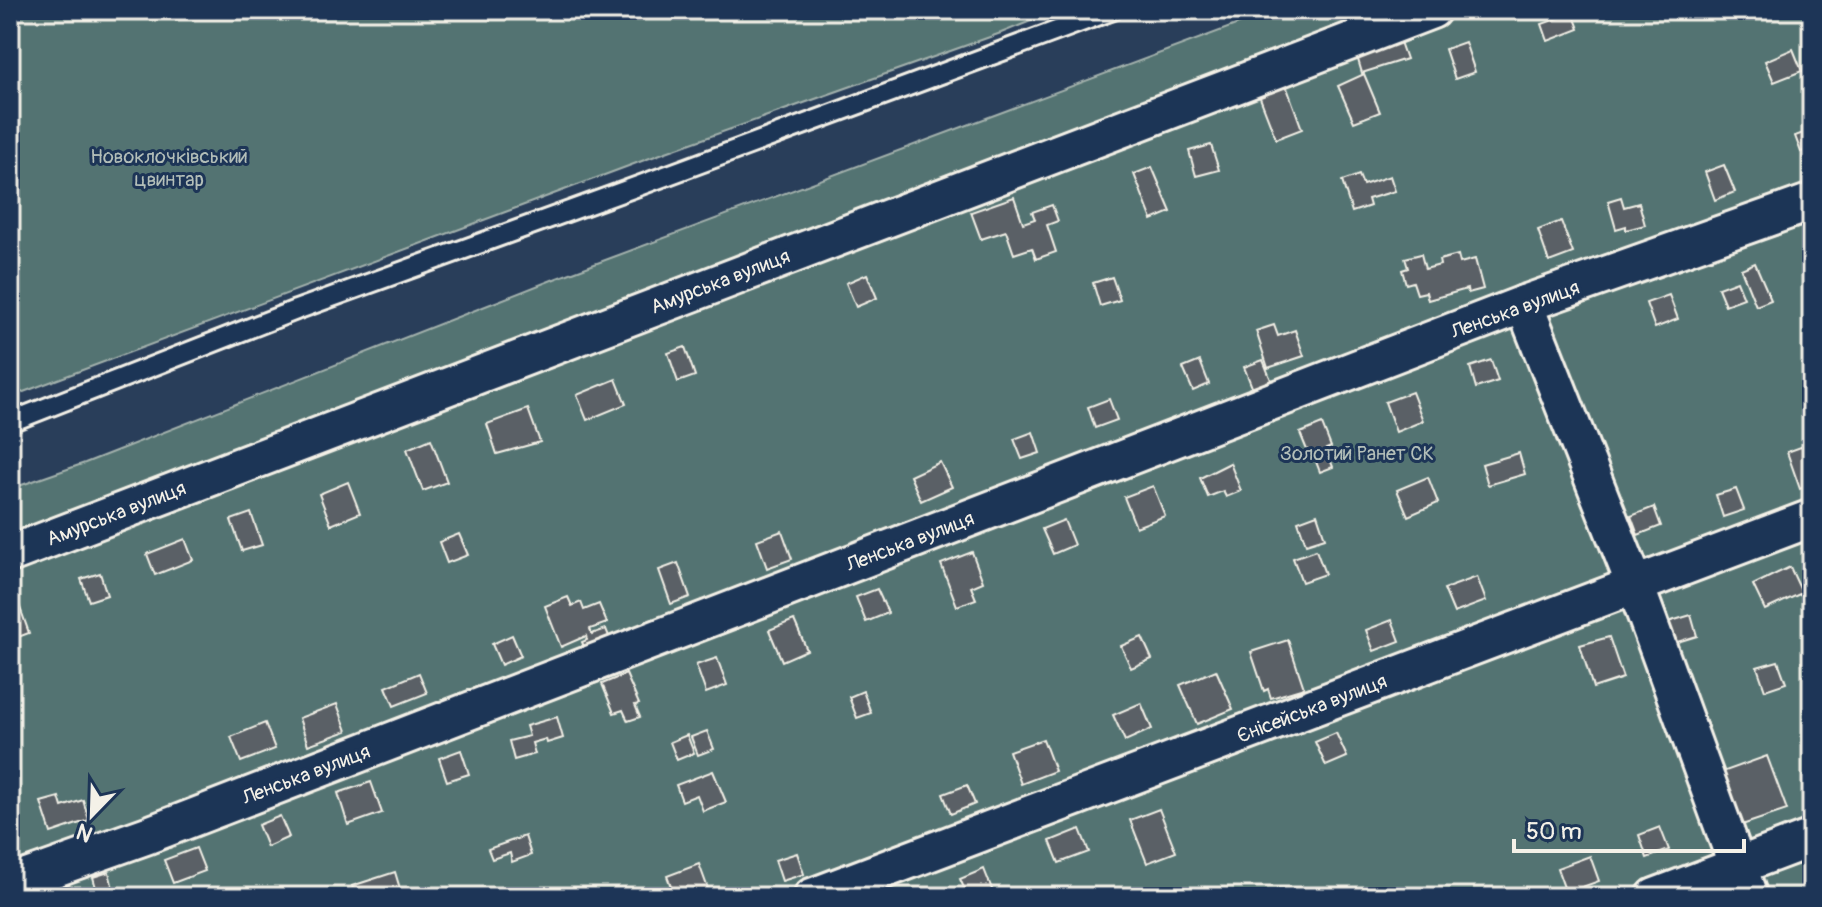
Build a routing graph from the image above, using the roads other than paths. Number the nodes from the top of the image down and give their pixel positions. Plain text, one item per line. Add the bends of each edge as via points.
1 (1113, 10) edge
2 (1432, 10) edge
3 (1812, 202) edge
4 (1524, 304) junction
5 (10, 422) edge
6 (1812, 518) edge
7 (10, 554) edge
8 (1635, 585) junction
9 (1812, 838) edge
10 (1743, 881) edge
11 (10, 884) edge
12 (812, 897) edge
13 (1655, 897) edge

1 - 5 lane via 296,310
2 - 7 street, Амурська вулиця
3 - 4 street, Ленська вулиця
4 - 8 street
4 - 11 street, Ленська вулиця
6 - 8 street, Єнісейська вулиця
8 - 10 street
8 - 12 street, Єнісейська вулиця
9 - 10 street
10 - 13 street

